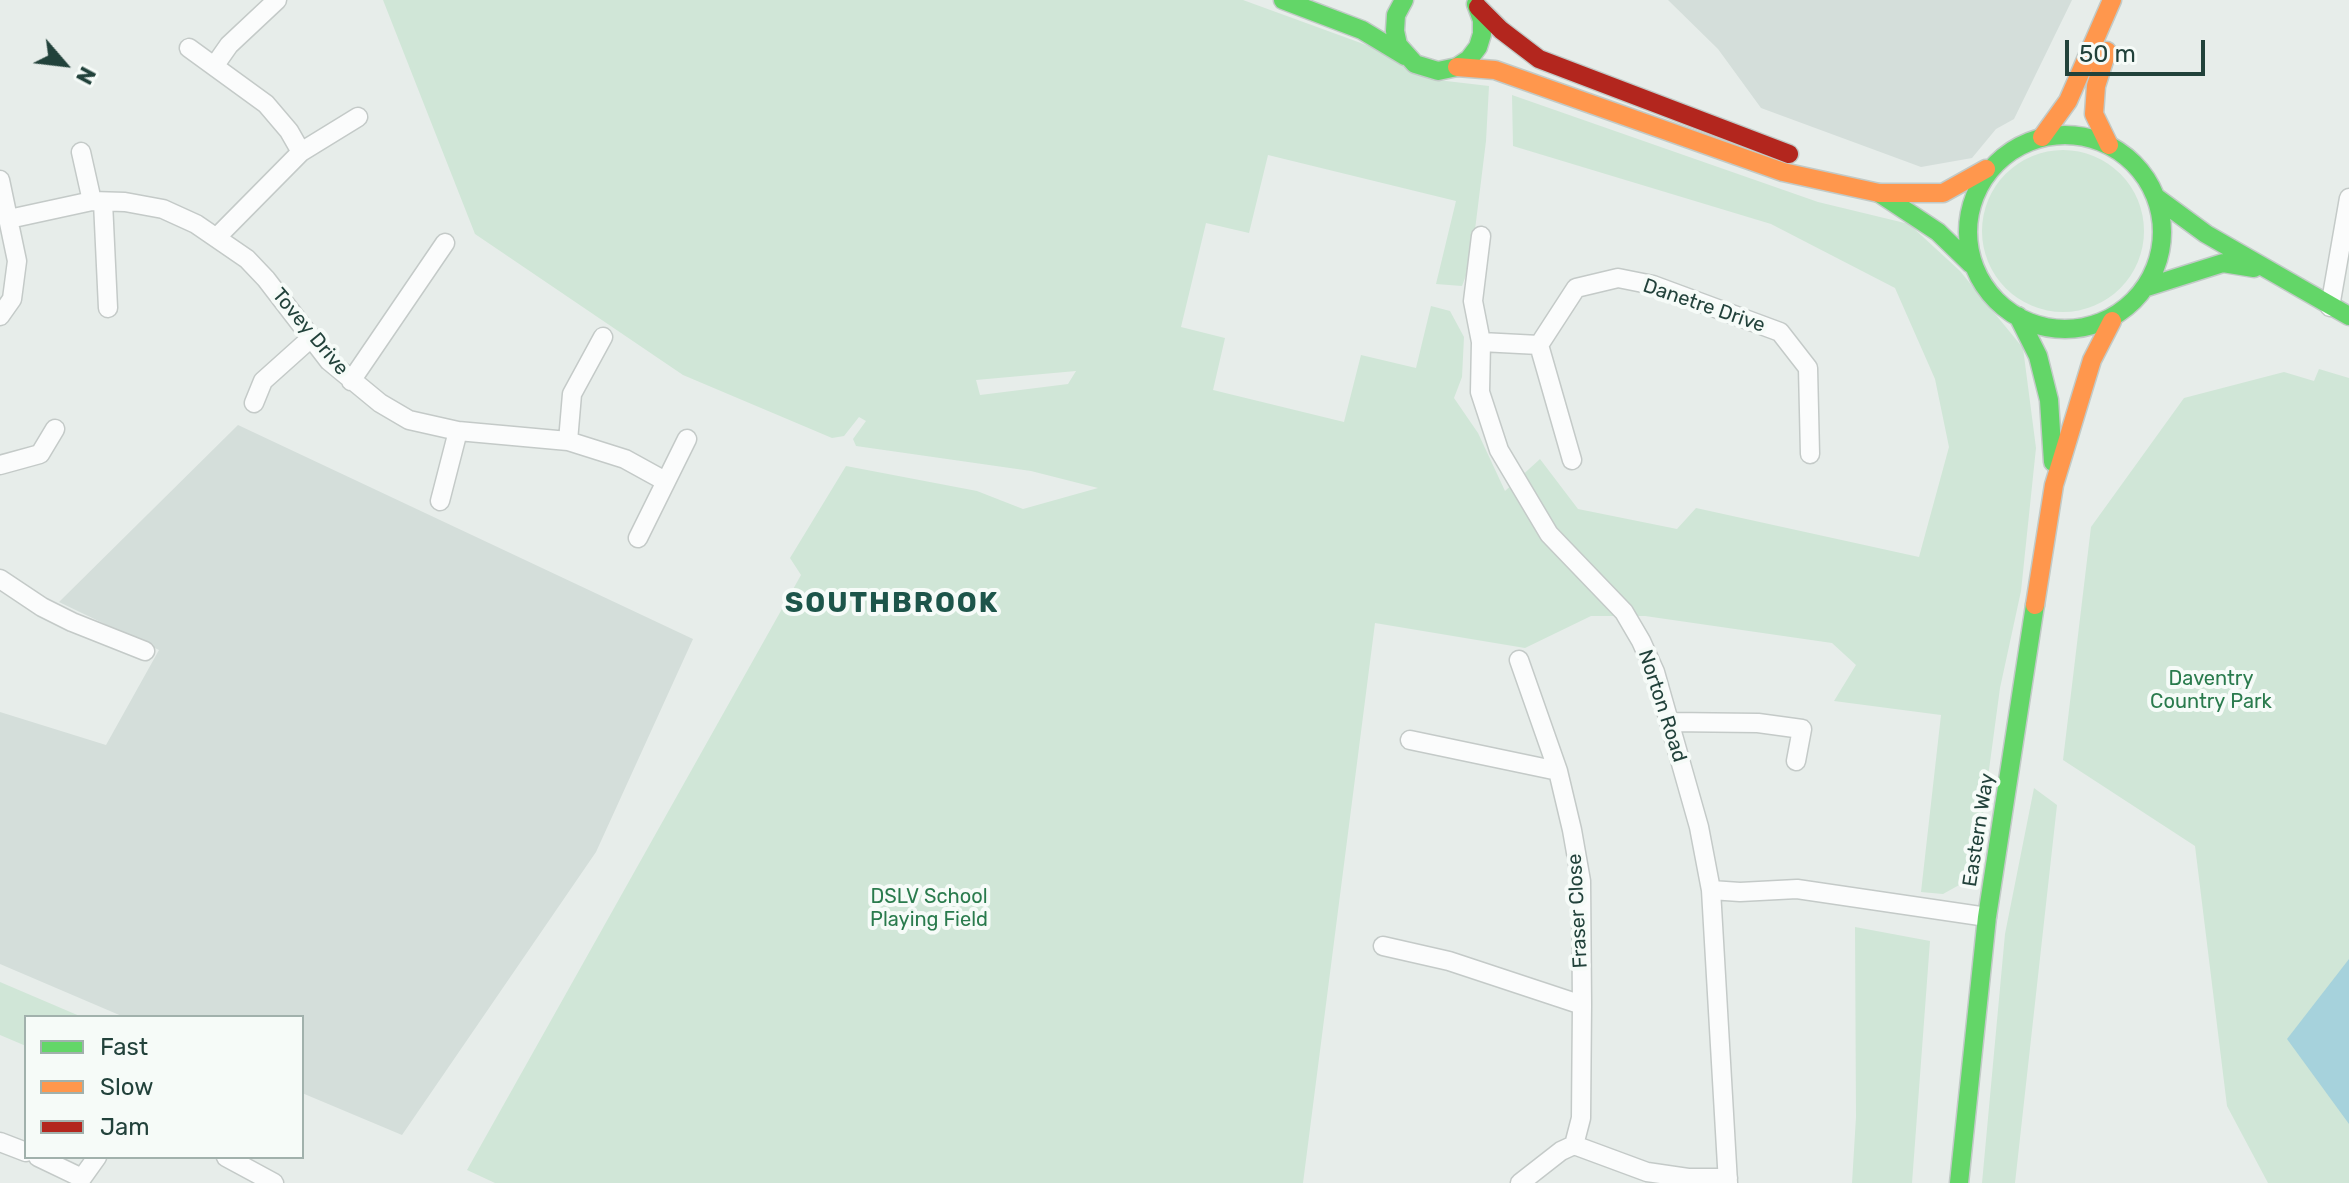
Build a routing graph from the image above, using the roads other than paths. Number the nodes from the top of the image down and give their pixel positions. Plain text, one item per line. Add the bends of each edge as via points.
1 (277, 0) edge
2 (1283, 0) edge
3 (1404, 0) edge
4 (2112, 0) edge
5 (2120, 0) edge
6 (1476, 4) edge
7 (189, 48) dead end
8 (1405, 56) junction
9 (215, 65) junction
10 (1457, 67) junction
11 (358, 117) dead end
12 (2042, 137) junction
13 (2109, 145) junction
14 (81, 152) dead end
15 (301, 152) junction
16 (1990, 166) junction
17 (0, 180) edge
18 (1841, 183) junction
19 (1879, 193) junction
20 (2157, 198) junction
21 (2349, 198) edge
22 (98, 202) junction
23 (9, 219) junction
24 (1481, 236) dead end
25 (217, 237) junction
26 (445, 243) dead end
27 (1971, 264) junction
28 (2267, 270) junction
29 (2147, 287) junction
30 (2330, 307) junction
31 (108, 308) dead end
32 (0, 316) edge
33 (2018, 316) junction
34 (2349, 316) edge
35 (2112, 321) junction
36 (603, 337) dead end
37 (311, 338) junction
38 (1481, 342) junction
39 (1539, 345) junction
40 (351, 381) junction
41 (254, 403) dead end
42 (55, 429) dead end
43 (458, 431) junction
44 (687, 439) dead end
45 (568, 441) junction
46 (1810, 454) dead end
47 (1572, 460) dead end
48 (0, 465) edge
49 (665, 481) junction
50 (2054, 485) junction
51 (440, 501) dead end
52 (638, 538) dead end
53 (0, 579) edge
54 (145, 651) dead end
55 (1519, 660) dead end
56 (1669, 722) junction
57 (1410, 740) dead end
58 (1796, 761) dead end
59 (1558, 771) junction
60 (1711, 890) junction
61 (1987, 917) junction
62 (1383, 946) dead end
63 (1582, 1005) junction
64 (0, 1142) edge
65 (1574, 1145) junction
66 (24, 1151) edge
67 (42, 1159) edge
68 (96, 1159) edge
69 (230, 1159) edge
70 (84, 1181) edge
71 (1728, 1181) edge
72 (274, 1183) edge
73 (1520, 1183) edge
74 (1959, 1183) edge

1 - 9 street
2 - 8 main road via 1362,30
3 - 8 main road via 1395,31
4 - 12 main road via 2068,101
5 - 13 main road via 2096,86 2094,114
6 - 10 main road via 1482,34 1469,59
6 - 18 main road via 1539,59 1790,155
7 - 9 street
8 - 10 main road via 1426,69
9 - 15 street via 266,104
10 - 18 main road via 1495,70 1783,172
11 - 15 street
12 - 13 main road via 2078,137
12 - 16 main road
13 - 20 main road
14 - 22 street
15 - 25 street
16 - 19 main road via 1943,193
16 - 27 main road via 1972,199
17 - 23 street
18 - 19 main road
19 - 27 main road via 1938,232
20 - 28 main road
20 - 29 main road via 2162,246
21 - 30 street
22 - 23 street, Tovey Drive
22 - 25 street, Tovey Drive via 163,209
22 - 31 street
23 - 32 street via 17,261 12,299
24 - 38 street, Norton Road via 1473,301
25 - 37 street, Tovey Drive via 266,279
26 - 40 street
27 - 33 main road via 1994,300
28 - 29 main road via 2223,263
28 - 30 main road
29 - 35 main road
30 - 34 main road
33 - 35 main road via 2048,328 2090,328
33 - 50 main road, Eastern Way via 2038,356 2049,400
35 - 50 main road, Eastern Way via 2092,360
36 - 45 street via 572,394
37 - 40 street, Tovey Drive
37 - 41 street via 263,381
38 - 39 street
38 - 56 street, Norton Road via 1480,392 1499,450 1549,534 1624,612 1655,672
39 - 46 street, Danetre Drive via 1576,288 1618,278 1653,285 1780,332 1808,368
39 - 47 street
40 - 43 street, Tovey Drive via 409,420
42 - 48 street via 40,454
43 - 45 street, Tovey Drive
43 - 51 street
44 - 49 street
45 - 49 street, Tovey Drive via 625,459
49 - 52 street
50 - 61 main road, Eastern Way
53 - 54 street via 72,622
55 - 59 street, Fraser Close
56 - 58 street via 1802,729
56 - 60 street, Norton Road
57 - 59 street
59 - 63 street, Fraser Close via 1581,881
60 - 61 street via 1797,889
60 - 71 street, Norton Road
61 - 74 main road, Eastern Way
62 - 63 street via 1462,964
63 - 65 street, Fraser Close via 1581,1118
64 - 66 street
65 - 71 street via 1647,1172
65 - 73 street
67 - 70 street
68 - 70 street
69 - 72 street

